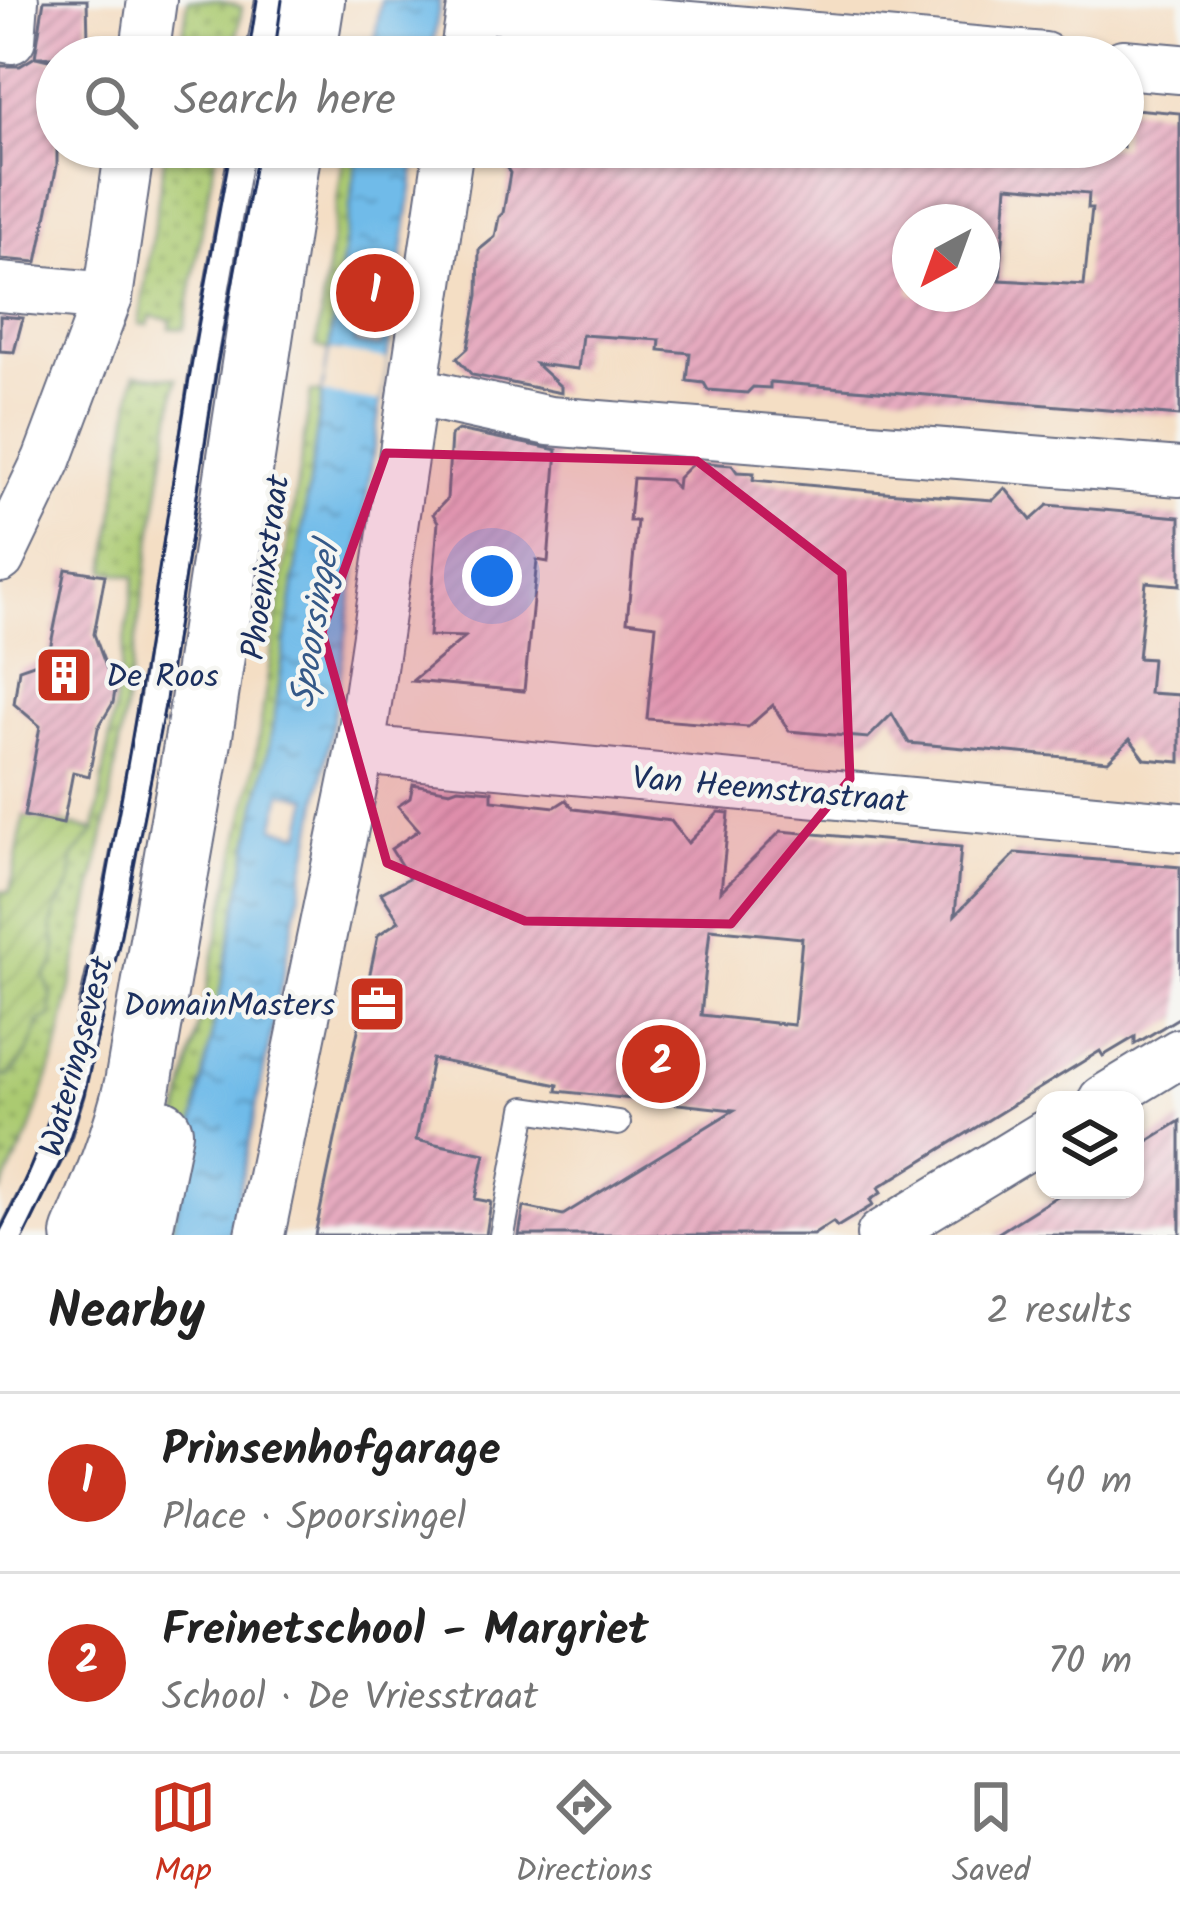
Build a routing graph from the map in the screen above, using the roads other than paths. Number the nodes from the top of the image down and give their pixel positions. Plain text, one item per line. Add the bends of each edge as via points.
1 (14, 0) edge
2 (152, 0) edge
3 (268, 0) edge
4 (310, 0) edge
5 (350, 0) edge
6 (472, 4) edge
7 (147, 36) edge
8 (262, 36) edge
9 (305, 36) edge
10 (344, 36) edge
11 (467, 36) edge
12 (817, 36) edge
13 (0, 37) edge
14 (1144, 66) edge
15 (1180, 69) edge
16 (127, 168) edge
17 (238, 168) edge
18 (285, 168) edge
19 (325, 168) edge
20 (446, 168) edge
21 (0, 287) edge
22 (108, 297) junction
23 (413, 391) junction
24 (1180, 472) edge
25 (0, 558) edge
26 (360, 750) junction
27 (1180, 826) edge
28 (172, 983) junction
29 (1180, 1053) edge
30 (1118, 1091) edge
31 (618, 1123) dead end
32 (1036, 1140) edge
33 (11, 1235) edge
34 (85, 1235) edge
35 (138, 1235) edge
36 (260, 1235) edge
37 (502, 1235) edge
38 (881, 1235) edge

1 - 13 street via 11,39
2 - 7 street
3 - 8 lane
4 - 9 street
5 - 10 street
6 - 11 street
6 - 12 street
14 - 15 street
16 - 22 street
17 - 33 lane, Wateringsevest via 106,941 56,1145
18 - 28 street, Phoenixstraat
19 - 28 street, Phoenixstraat via 263,597 214,862
20 - 23 street
21 - 22 street
22 - 25 street
23 - 24 street via 549,421
23 - 26 street
26 - 27 street, Van Heemstrastraat
26 - 36 street
28 - 34 street, Wateringsevest via 115,1167
28 - 35 street
29 - 30 street
31 - 37 lane via 526,1109
32 - 38 street

